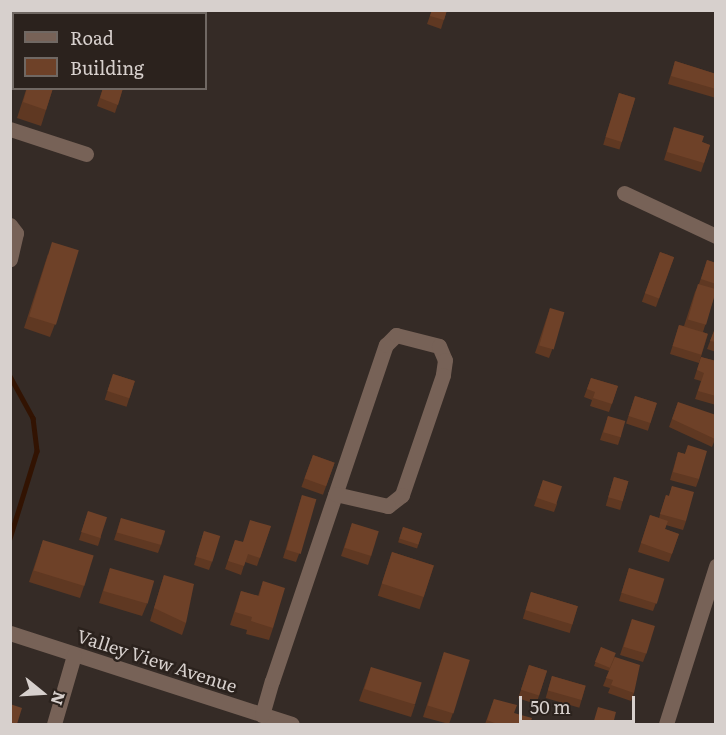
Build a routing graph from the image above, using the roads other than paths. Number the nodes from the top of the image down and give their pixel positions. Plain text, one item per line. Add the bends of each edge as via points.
1 (10, 129) edge
2 (86, 154) dead end
3 (624, 193) dead end
4 (10, 225) edge
5 (716, 237) edge
6 (10, 259) edge
7 (336, 494) junction
8 (716, 566) edge
9 (10, 633) edge
10 (74, 655) junction
11 (262, 715) junction
12 (54, 724) edge
13 (292, 724) edge
14 (666, 724) edge

1 - 2 street
3 - 5 street
4 - 6 street via 16,233
7 - 7 street via 386,345 396,334 439,346 445,360 443,375 402,495 388,506
7 - 11 street
8 - 14 street
9 - 10 street, Valley View Avenue
10 - 11 street, Valley View Avenue
10 - 12 street
11 - 13 street, Valley View Avenue

